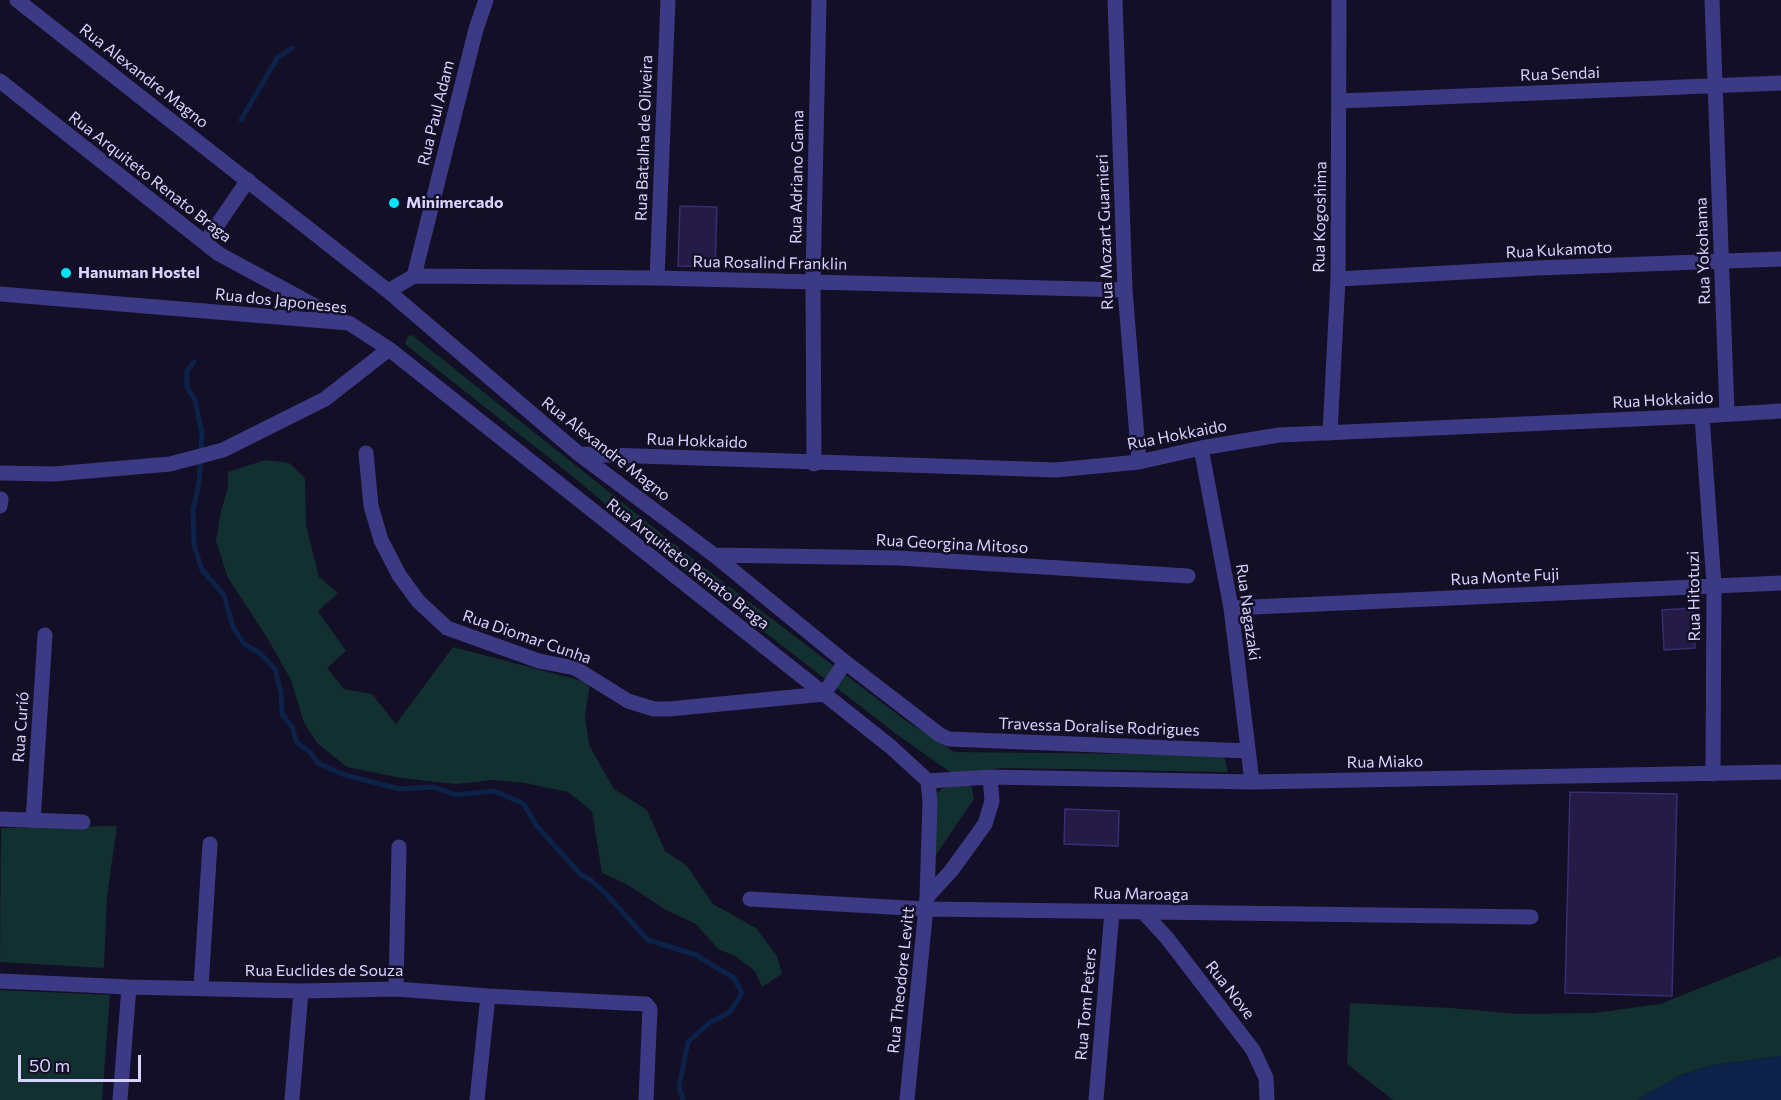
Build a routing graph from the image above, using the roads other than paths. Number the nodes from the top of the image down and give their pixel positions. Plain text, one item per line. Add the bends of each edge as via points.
1 (17, 0) edge
2 (486, 0) edge
3 (668, 0) edge
4 (819, 0) edge
5 (1115, 0) edge
6 (1339, 0) edge
7 (1712, 0) edge
8 (0, 81) edge
9 (1781, 83) edge
10 (1715, 86) junction
11 (1340, 101) junction
12 (248, 180) junction
13 (205, 243) junction
14 (1781, 259) edge
15 (1721, 261) junction
16 (414, 276) junction
17 (657, 278) junction
18 (1338, 279) junction
19 (813, 282) junction
20 (1125, 290) junction
21 (388, 291) junction
22 (0, 294) edge
23 (349, 323) junction
24 (375, 340) joint
25 (388, 349) junction
26 (1781, 411) edge
27 (1727, 414) junction
28 (1702, 416) junction
29 (1330, 434) junction
30 (1201, 448) junction
31 (366, 453) dead end
32 (579, 454) junction
33 (1139, 462) junction
34 (814, 464) junction
35 (0, 472) edge
36 (1, 499) edge
37 (0, 506) edge
38 (714, 555) junction
39 (1188, 576) dead end
40 (1781, 583) edge
41 (1714, 585) junction
42 (1231, 608) junction
43 (45, 635) dead end
44 (845, 662) junction
45 (824, 694) junction
46 (949, 739) joint
47 (1248, 751) junction
48 (1781, 772) edge
49 (1713, 774) junction
50 (990, 777) junction
51 (928, 781) junction
52 (1252, 782) junction
53 (0, 819) edge
54 (33, 821) junction
55 (83, 822) dead end
56 (210, 844) dead end
57 (399, 847) dead end
58 (750, 899) dead end
59 (926, 903) junction
60 (1112, 912) junction
61 (1144, 913) junction
62 (1531, 916) dead end
63 (0, 981) edge
64 (129, 987) junction
65 (201, 987) junction
66 (396, 989) junction
67 (302, 991) junction
68 (488, 996) junction
69 (120, 1100) edge
70 (292, 1100) edge
71 (477, 1100) edge
72 (646, 1100) edge
73 (907, 1100) edge
74 (1096, 1100) edge
75 (1267, 1100) edge

1 - 12 street, Rua Alexandre Magno
2 - 16 street, Rua Paul Adam
3 - 17 street, Rua Batalha de Oliveira
4 - 19 street, Rua Adriano Gama
5 - 20 street, Rua Mozart Guarnieri
6 - 11 street, Rua Kogoshima
7 - 10 street, Rua Yokohama
8 - 13 street, Rua Arquiteto Renato Braga
9 - 10 street, Rua Sendai
10 - 11 street, Rua Sendai
10 - 15 street, Rua Yokohama
11 - 18 street, Rua Kogoshima
12 - 13 street
12 - 21 street, Rua Alexandre Magno
13 - 23 street, Rua Arquiteto Renato Braga
14 - 15 street, Rua Kukamoto
15 - 18 street, Rua Kukamoto
15 - 27 street, Rua Yokohama
16 - 17 street, Rua Rosalind Franklin
16 - 21 street
17 - 19 street, Rua Rosalind Franklin
18 - 29 street, Rua Kogoshima
19 - 20 street, Rua Rosalind Franklin
19 - 34 street, Rua Adriano Gama
20 - 33 street, Rua Mozart Guarnieri
21 - 32 street, Rua Alexandre Magno
22 - 23 street, Rua dos Japoneses
23 - 24 street, Rua dos Japoneses
24 - 25 street, Rua Arquiteto Renato Braga
25 - 35 street via 325,399 223,450 170,464 54,474
25 - 45 street, Rua Arquiteto Renato Braga
26 - 27 street, Rua Hokkaido
27 - 28 street, Rua Hokkaido
28 - 29 street, Rua Hokkaido
28 - 41 street, Rua Hitotuzi
29 - 30 street, Rua Hokkaido via 1279,435
30 - 33 street, Rua Hokkaido
30 - 42 street, Rua Nagazaki
31 - 45 street, Rua Diomar Cunha via 370,506 381,540 418,601 447,628 539,661 575,669 628,701 654,709
32 - 34 street, Rua Hokkaido
32 - 38 street, Rua Alexandre Magno
33 - 34 street, Rua Hokkaido via 1056,470
36 - 37 street
38 - 39 street, Rua Georgina Mitoso via 899,558
38 - 44 street, Rua Alexandre Magno
40 - 41 street, Rua Monte Fuji
41 - 42 street, Rua Monte Fuji
41 - 49 street, Rua Hitotuzi
42 - 47 street, Rua Nagazaki
43 - 54 street, Rua Curió
44 - 45 street
44 - 46 street, Rua Alexandre Magno
45 - 51 street, Rua Arquiteto Renato Braga
46 - 47 street, Travessa Doralise Rodrigues
47 - 52 street, Rua Nagazaki
48 - 49 street, Rua Miako
49 - 52 street, Rua Miako
50 - 51 street
50 - 52 street, Rua Miako
50 - 59 street, Rua Theodore Levitt via 992,801 985,825
51 - 59 street
53 - 54 street
54 - 55 street
56 - 65 street
57 - 66 street
58 - 59 street, Rua Maroaga
59 - 60 street, Rua Maroaga
59 - 73 street, Rua Theodore Levitt
60 - 61 street, Rua Maroaga
60 - 74 street, Rua Tom Peters
61 - 62 street, Rua Maroaga
61 - 75 street, Rua Nove via 1253,1050 1266,1078
63 - 64 street, Rua Euclides de Souza
64 - 65 street, Rua Euclides de Souza
64 - 69 street
65 - 67 street, Rua Euclides de Souza
66 - 67 street, Rua Euclides de Souza
66 - 68 street, Rua Euclides de Souza
67 - 70 street
68 - 71 street
68 - 72 street, Rua Euclides de Souza via 648,1005

